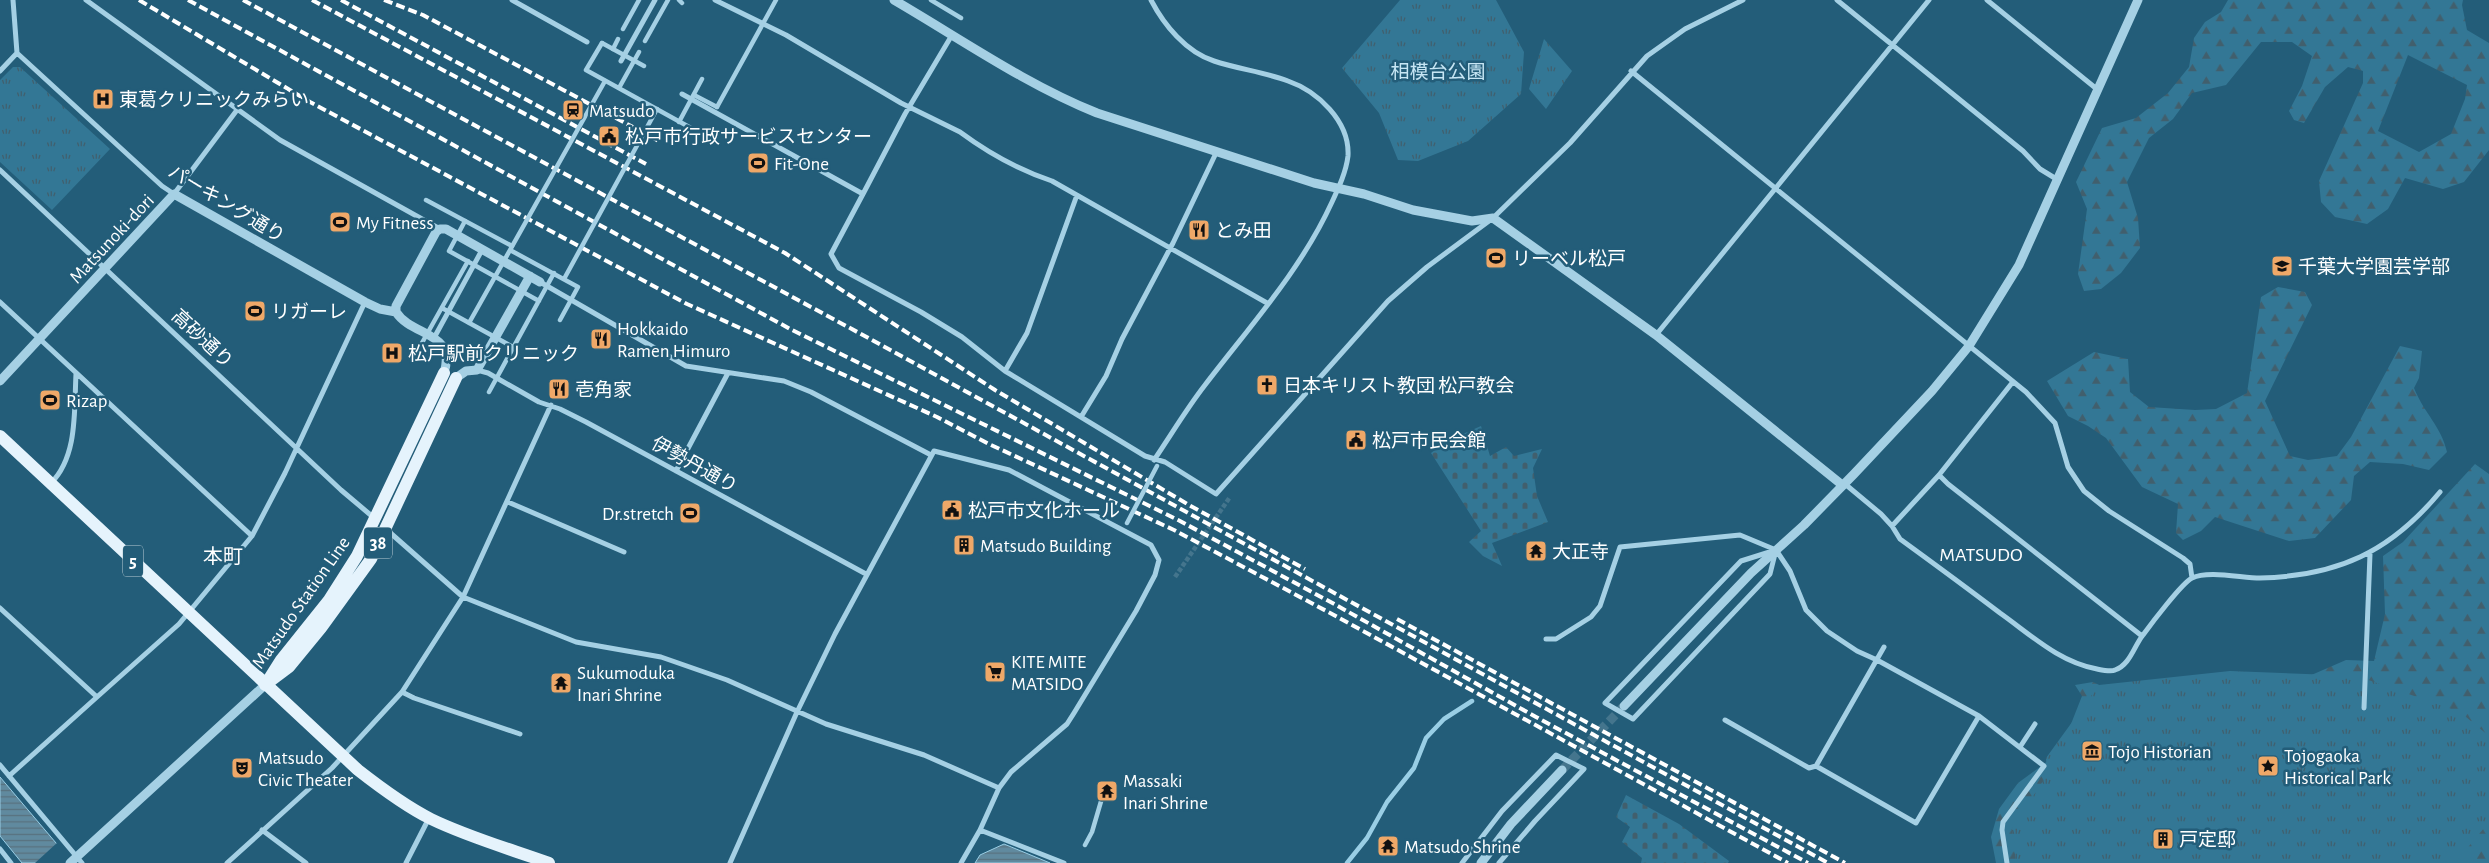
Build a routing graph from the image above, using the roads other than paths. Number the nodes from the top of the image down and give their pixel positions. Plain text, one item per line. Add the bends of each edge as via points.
1 (13, 0) edge
2 (86, 0) edge
3 (512, 0) edge
4 (639, 0) edge
5 (655, 0) edge
6 (668, 0) edge
7 (715, 0) edge
8 (776, 0) edge
9 (894, 0) edge
10 (932, 0) edge
11 (1151, 0) edge
12 (1742, 0) edge
13 (1837, 0) edge
14 (1929, 0) edge
15 (1987, 0) edge
16 (2138, 0) edge
17 (961, 18) dead end
18 (623, 29) dead end
19 (952, 34) junction
20 (618, 39) dead end
21 (645, 41) dead end
22 (587, 42) dead end
23 (1891, 45) junction
24 (613, 49) junction
25 (639, 52) dead end
26 (17, 53) junction
27 (634, 60) junction
28 (621, 61) dead end
29 (644, 66) dead end
30 (0, 71) edge
31 (1631, 71) junction
32 (702, 79) dead end
33 (605, 81) junction
34 (619, 88) junction
35 (2099, 90) junction
36 (682, 94) dead end
37 (694, 95) junction
38 (909, 107) junction
39 (657, 109) junction
40 (236, 110) junction
41 (679, 122) junction
42 (700, 134) dead end
43 (1217, 151) junction
44 (0, 170) edge
45 (2058, 180) junction
46 (1338, 189) junction
47 (1775, 189) junction
48 (174, 194) junction
49 (863, 194) junction
50 (1077, 195) junction
51 (426, 200) dead end
52 (1493, 218) junction
53 (465, 221) junction
54 (440, 229) junction
55 (511, 248) junction
56 (1170, 248) junction
57 (482, 250) junction
58 (468, 261) junction
59 (104, 268) junction
60 (554, 273) junction
61 (530, 276) junction
62 (495, 277) junction
63 (564, 279) junction
64 (540, 282) joint
65 (539, 301) junction
66 (0, 302) edge
67 (365, 302) junction
68 (1267, 303) junction
69 (442, 308) junction
70 (396, 312) junction
71 (560, 320) dead end
72 (470, 323) junction
73 (1656, 335) junction
74 (434, 338) junction
75 (39, 339) junction
76 (1968, 346) junction
77 (512, 347) junction
78 (414, 348) dead end
79 (477, 370) junction
80 (1005, 371) junction
81 (728, 373) junction
82 (76, 374) junction
83 (450, 376) junction
84 (0, 381) edge
85 (2012, 383) junction
86 (489, 392) dead end
87 (551, 405) junction
88 (1081, 417) junction
89 (0, 436) edge
90 (297, 446) junction
91 (931, 455) junction
92 (1154, 460) junction
93 (1157, 466) dead end
94 (676, 471) junction
95 (1939, 475) junction
96 (51, 484) junction
97 (1844, 484) junction
98 (2440, 492) dead end
99 (508, 502) junction
100 (375, 518) junction
101 (1127, 523) dead end
102 (1892, 526) junction
103 (385, 528) junction
104 (252, 536) junction
105 (1776, 550) junction
106 (624, 552) dead end
107 (2370, 554) junction
108 (866, 574) junction
109 (2192, 578) junction
110 (463, 597) junction
111 (0, 608) edge
112 (188, 612) junction
113 (2142, 636) junction
114 (1546, 639) dead end
115 (1884, 647) dead end
116 (1877, 660) junction
117 (265, 685) junction
118 (402, 692) junction
119 (96, 697) junction
120 (1624, 706) tunnel mouth
121 (2364, 708) dead end
122 (797, 712) junction
123 (1979, 716) junction
124 (1725, 720) dead end
125 (2035, 724) dead end
126 (520, 734) dead end
127 (2020, 747) junction
128 (342, 757) junction
129 (0, 765) edge
130 (1816, 766) junction
131 (1562, 770) tunnel mouth
132 (9, 776) junction
133 (999, 788) junction
134 (1102, 798) dead end
135 (429, 818) junction
136 (262, 830) junction
137 (980, 830) junction
138 (1085, 845) dead end
139 (0, 850) edge
140 (76, 860) edge
141 (11, 863) edge
142 (227, 863) edge
143 (306, 863) edge
144 (406, 863) edge
145 (549, 863) edge
146 (730, 863) edge
147 (961, 863) edge
148 (1064, 863) edge
149 (1462, 863) edge
150 (1481, 863) edge
151 (1499, 863) edge
152 (2007, 863) edge

1 - 26 street
2 - 40 street
3 - 22 street
4 - 18 street
5 - 28 street
6 - 21 street
7 - 38 street via 786,35
8 - 37 street, bridge via 717,107
9 - 19 street
10 - 17 street
11 - 46 street via 1172,33 1212,61 1287,80 1324,103 1334,114 1345,137 1345,172
12 - 31 street via 1685,29
13 - 23 street
14 - 23 street
15 - 35 street
16 - 35 street
19 - 38 street
19 - 43 street via 1062,99
20 - 24 street
23 - 45 street via 2023,151 2040,169
23 - 47 street
24 - 27 street, bridge
24 - 33 street, bridge via 602,43 586,70
25 - 27 street
26 - 30 street
26 - 48 street, パーキング通り
27 - 29 street, bridge
27 - 34 street
31 - 47 street
31 - 52 street via 1570,143
32 - 37 street, bridge
33 - 34 street
33 - 55 street, bridge
34 - 39 street
35 - 45 street
36 - 49 street
37 - 41 street, bridge
38 - 49 street
38 - 50 street via 960,132 1031,174
39 - 41 street
39 - 63 street, bridge
40 - 48 street, Matsunoki-dori
40 - 54 street via 280,140
41 - 42 street
43 - 46 street
43 - 56 street
44 - 59 street, 高砂通り
45 - 76 street via 2019,265
46 - 52 street via 1449,217 1472,221
46 - 68 street via 1321,227 1290,275
47 - 73 street
47 - 76 street
48 - 59 street, Matsunoki-dori
48 - 67 street, パーキング通り
49 - 80 street via 831,254 839,268 962,337
50 - 56 street
50 - 80 street via 1027,333
51 - 53 street
52 - 73 street
52 - 92 street via 1388,300 1216,494 1165,462
53 - 55 street
53 - 58 street, bridge via 449,251
54 - 57 street via 446,229
54 - 70 street via 396,306
55 - 60 street, bridge
55 - 62 street, bridge
56 - 68 street
56 - 88 street via 1106,376
57 - 61 street
57 - 74 street
58 - 62 street, bridge
58 - 69 street, bridge
59 - 75 street, Matsunoki-dori
59 - 90 street, 高砂通り
60 - 63 street, bridge
60 - 65 street, bridge
61 - 64 street
61 - 79 street
62 - 65 street, bridge
62 - 72 street, bridge
63 - 71 street, bridge via 578,287
64 - 81 street via 686,366
65 - 77 street, bridge
66 - 75 street
67 - 70 street, パーキング通り
67 - 90 street
68 - 92 street via 1203,387
69 - 72 street, bridge
69 - 78 street, bridge via 418,350
70 - 74 street via 403,320
72 - 77 street, bridge
73 - 97 street
74 - 83 street via 447,354
75 - 82 street
75 - 84 street, Matsunoki-dori
76 - 85 street
76 - 97 street via 1932,391
77 - 86 street, bridge
79 - 83 street
79 - 87 street, 伊勢丹通り
80 - 88 street
81 - 91 street via 784,381
81 - 94 street
82 - 96 street via 69,453
82 - 104 street
83 - 100 main road, Matsudo Station Line / 38
83 - 103 main road, Matsudo Station Line / 38
85 - 95 street
85 - 109 street via 2026,392 2055,424 2068,467 2078,485 2109,511 2183,558 2190,564
87 - 94 street, 伊勢丹通り
87 - 99 street
88 - 92 street
89 - 96 main road, 5
90 - 100 street, 高砂通り
90 - 104 street
91 - 108 street
91 - 133 street via 934,451 1009,470 1151,545 1159,560 1155,575 1136,611 1067,724 1012,772
93 - 101 street, bridge
94 - 108 street, 伊勢丹通り
95 - 102 street
95 - 113 street
96 - 112 main road, 5
97 - 102 street
97 - 105 street
98 - 107 street via 2403,531
99 - 106 street
99 - 110 street
100 - 103 street, 高砂通り
100 - 117 main road, Matsudo Station Line / 38 via 345,576
102 - 113 street via 1900,539 2068,661 2114,671 2125,664
103 - 110 street, 高砂通り
103 - 117 main road, Matsudo Station Line / 38 via 371,558 321,628 289,667
104 - 112 street
105 - 105 street via 1741,562 1605,704 1632,719 1770,574
105 - 114 street via 1740,535 1620,547 1600,606 1591,617 1556,639
105 - 116 street via 1790,571 1806,610 1816,622 1840,642
105 - 120 street
107 - 109 street via 2315,573 2259,578 2206,575
107 - 121 street
108 - 122 street
109 - 113 street
110 - 118 street
110 - 122 street, 高砂通り via 576,642 661,658 727,680
111 - 119 street
112 - 117 main road, 5
112 - 119 street via 179,624
115 - 116 street
116 - 123 street
116 - 130 street
117 - 128 main road, 5
117 - 140 street
118 - 126 street
118 - 128 street
119 - 132 street
122 - 133 street, 高砂通り via 924,755
122 - 146 street
123 - 127 street
123 - 130 street via 1916,823
124 - 130 street via 1810,768
125 - 127 street
127 - 152 street via 2044,766 2003,822
128 - 135 main road, 5 via 378,786
128 - 136 street
129 - 132 street
131 - 150 street via 1511,824
132 - 140 street
133 - 137 street
134 - 138 street
135 - 144 street
135 - 145 main road, 5
136 - 142 street
136 - 143 street
137 - 147 street
137 - 148 street
139 - 141 street
149 - 151 street via 1502,811 1556,755 1584,769

